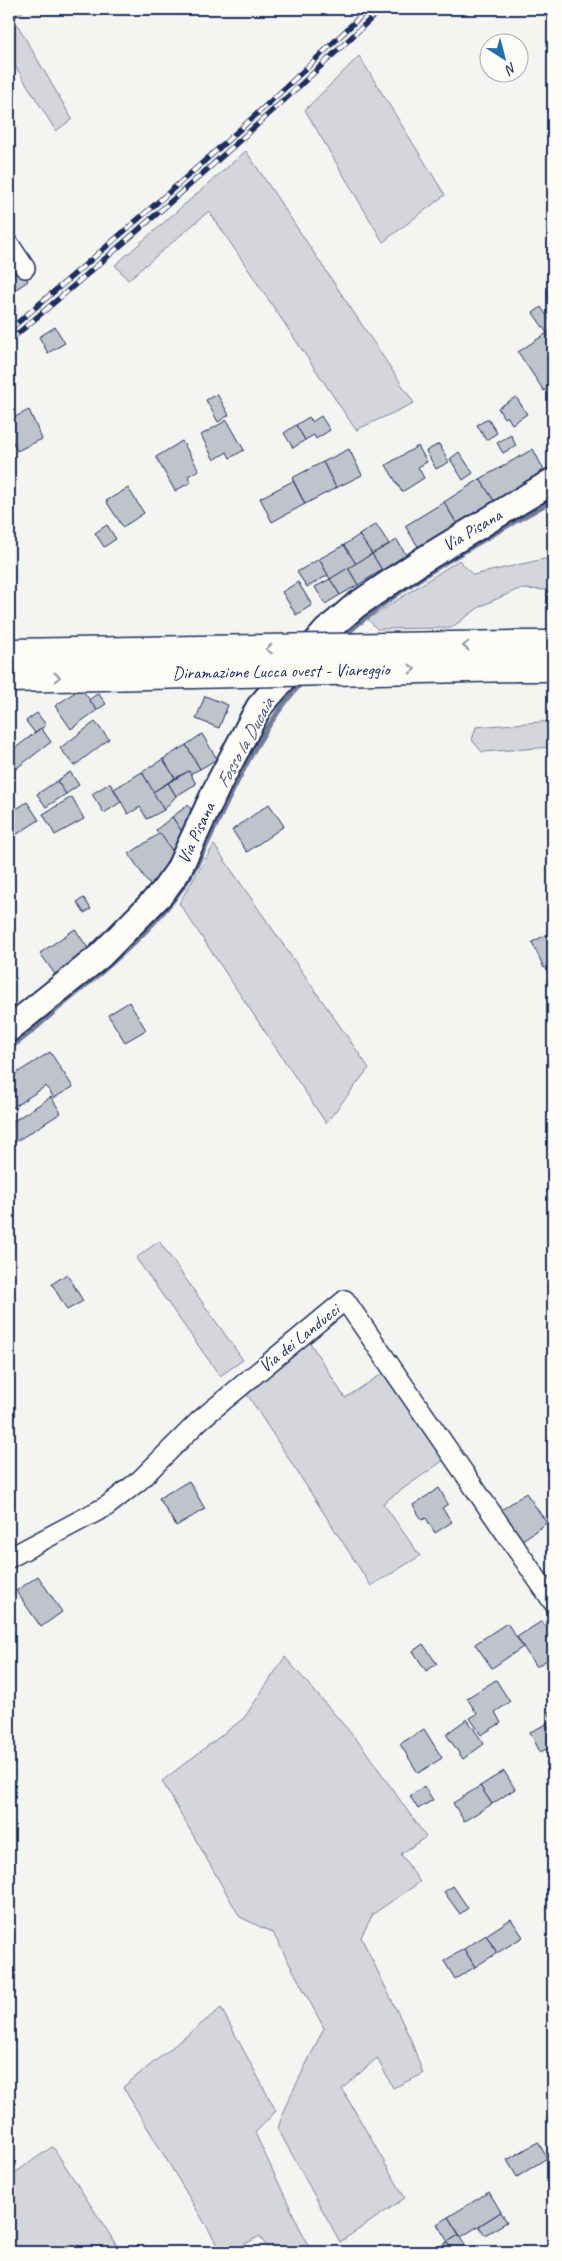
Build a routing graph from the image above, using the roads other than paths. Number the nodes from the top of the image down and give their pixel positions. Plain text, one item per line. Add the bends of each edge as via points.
1 (9, 244) edge
2 (25, 268) dead end
3 (553, 481) edge
4 (553, 645) edge
5 (9, 653) edge
6 (518, 656) junction
7 (553, 667) edge
8 (9, 678) edge
9 (9, 1029) edge
10 (9, 1558) edge
11 (553, 1602) edge

1 - 2 street
3 - 9 main road, Via Pisana via 423,560 355,606 326,631 259,708 178,871 162,893 100,956
4 - 6 highway, Diramazione Lucca ovest - Viareggio
6 -> 5 highway, Diramazione Lucca ovest - Viareggio, bridge
6 - 7 highway, Diramazione Lucca ovest - Viareggio
8 -> 6 highway, Diramazione Lucca ovest - Viareggio, bridge
10 - 11 street, Via dei Landucci via 114,1501 140,1480 200,1420 345,1300

